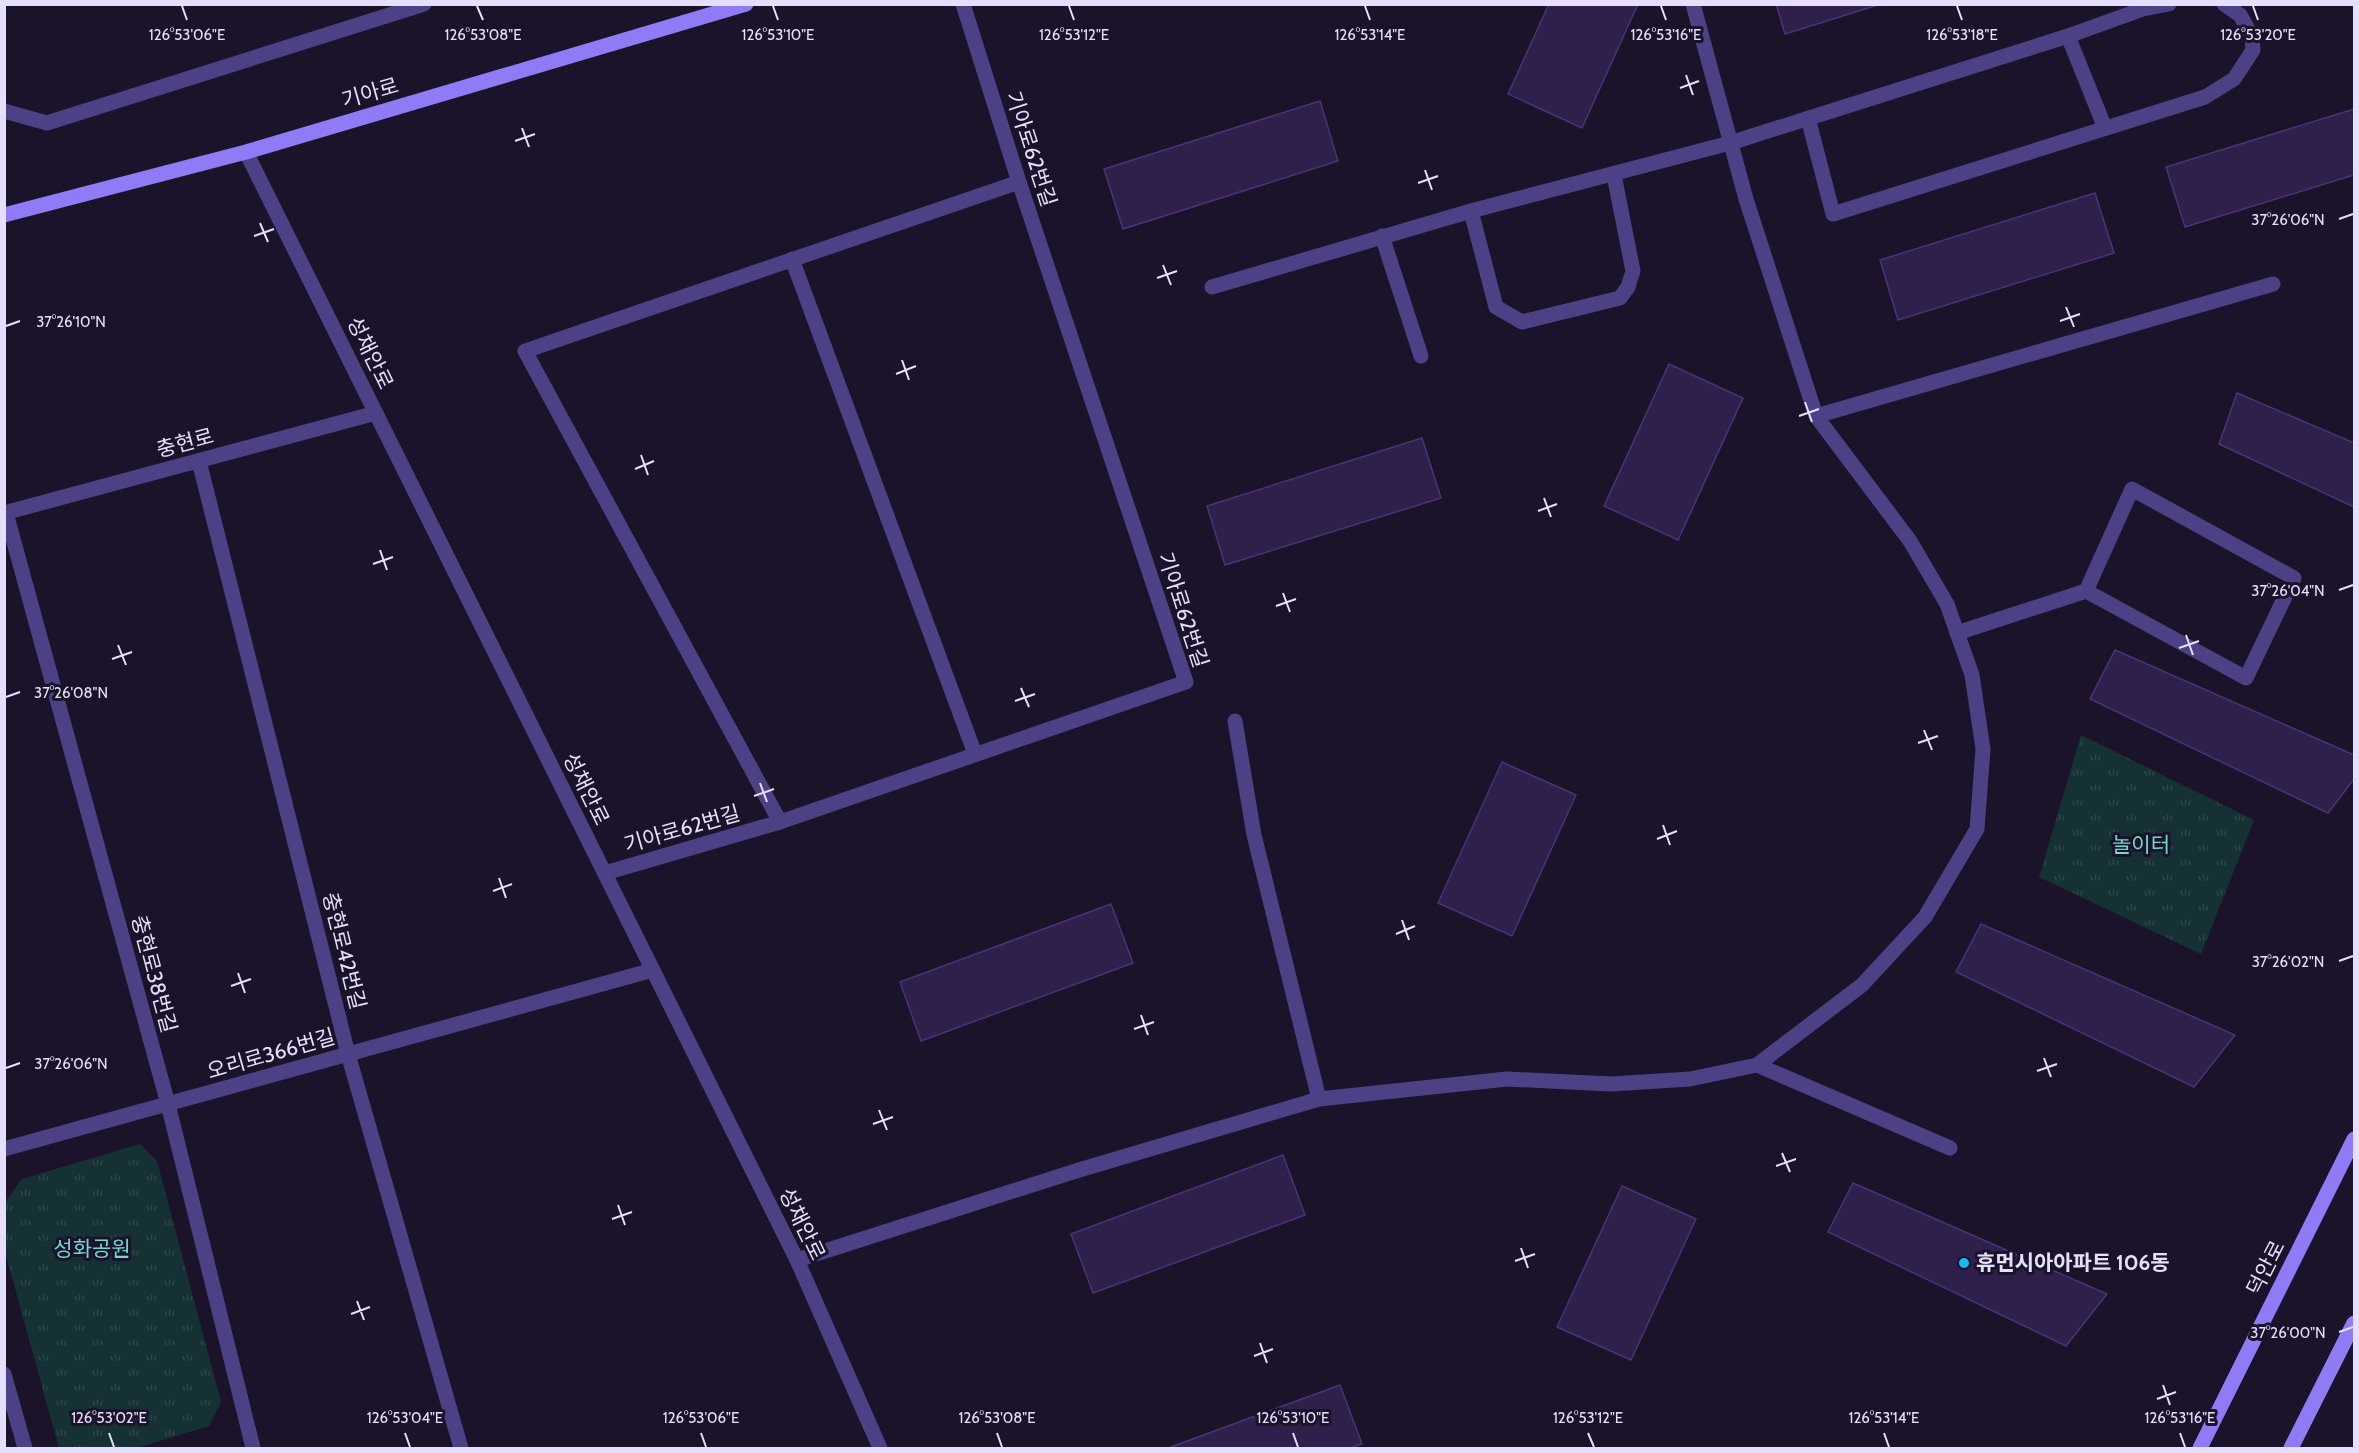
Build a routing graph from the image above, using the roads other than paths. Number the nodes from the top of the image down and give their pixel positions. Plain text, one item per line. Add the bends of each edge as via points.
1 (424, 4) edge
2 (746, 4) edge
3 (963, 4) edge
4 (1693, 4) edge
5 (2169, 4) edge
6 (2224, 4) edge
7 (2068, 36) junction
8 (4, 111) edge
9 (1808, 118) junction
10 (2105, 128) junction
11 (1731, 143) junction
12 (246, 152) junction
13 (1614, 175) junction
14 (1019, 182) junction
15 (1471, 211) junction
16 (4, 215) edge
17 (1382, 236) junction
18 (792, 259) junction
19 (2273, 284) dead end
20 (1212, 288) dead end
21 (1421, 356) dead end
22 (376, 413) junction
23 (1816, 416) junction
24 (199, 461) junction
25 (5, 513) edge
26 (2086, 591) junction
27 (1958, 633) junction
28 (1235, 721) dead end
29 (975, 754) junction
30 (780, 822) junction
31 (605, 873) junction
32 (653, 970) junction
33 (348, 1054) junction
34 (1757, 1065) junction
35 (1319, 1099) junction
36 (168, 1104) junction
37 (2355, 1139) edge
38 (1950, 1148) dead end
39 (4, 1149) edge
40 (797, 1260) junction
41 (2355, 1323) edge
42 (4, 1374) edge
43 (24, 1449) edge
44 (253, 1449) edge
45 (461, 1449) edge
46 (880, 1449) edge
47 (2200, 1449) edge
48 (2292, 1449) edge

1 - 8 street via 47,123
2 - 12 main road, 기아로
3 - 14 street, 기아로62번길
4 - 11 street
5 - 7 street via 2143,9
6 - 10 street via 2240,15 2252,36 2253,50 2234,79 2205,97
7 - 9 street
7 - 10 street
9 - 10 street via 1833,214
9 - 11 street
11 - 13 street
11 - 23 street
12 - 16 main road, 기아로
12 - 22 street, 성채안로
13 - 15 street
13 - 15 street via 1633,271 1620,298 1522,322 1496,307
14 - 18 street
14 - 29 street, 기아로62번길 via 1186,682
15 - 17 street
17 - 20 street
17 - 21 street
18 - 29 street
18 - 30 street via 525,351
19 - 23 street
22 - 24 street, 충현로
22 - 31 street, 성채안로
23 - 27 street via 1910,541 1947,604
24 - 25 street, 충현로
24 - 33 street, 충현로42번길
25 - 36 street, 충현로38번길
26 - 26 street via 2132,489 2294,578 2246,678
26 - 27 street
27 - 34 street via 1972,675 1983,749 1977,829 1925,917 1862,985
28 - 35 street via 1254,835
29 - 30 street, 기아로62번길
30 - 31 street, 기아로62번길
31 - 32 street, 성채안로
32 - 33 street, 오리로366번길
32 - 40 street, 성채안로
33 - 36 street, 오리로366번길
33 - 45 street, 충현로42번길
34 - 35 street via 1689,1079 1611,1084 1507,1079
34 - 38 street
35 - 40 street
36 - 39 street, 오리로366번길
36 - 44 street, 충현로38번길
37 - 47 main road, 덕안로
40 - 46 street, 성채안로
41 - 48 main road
42 - 43 street

